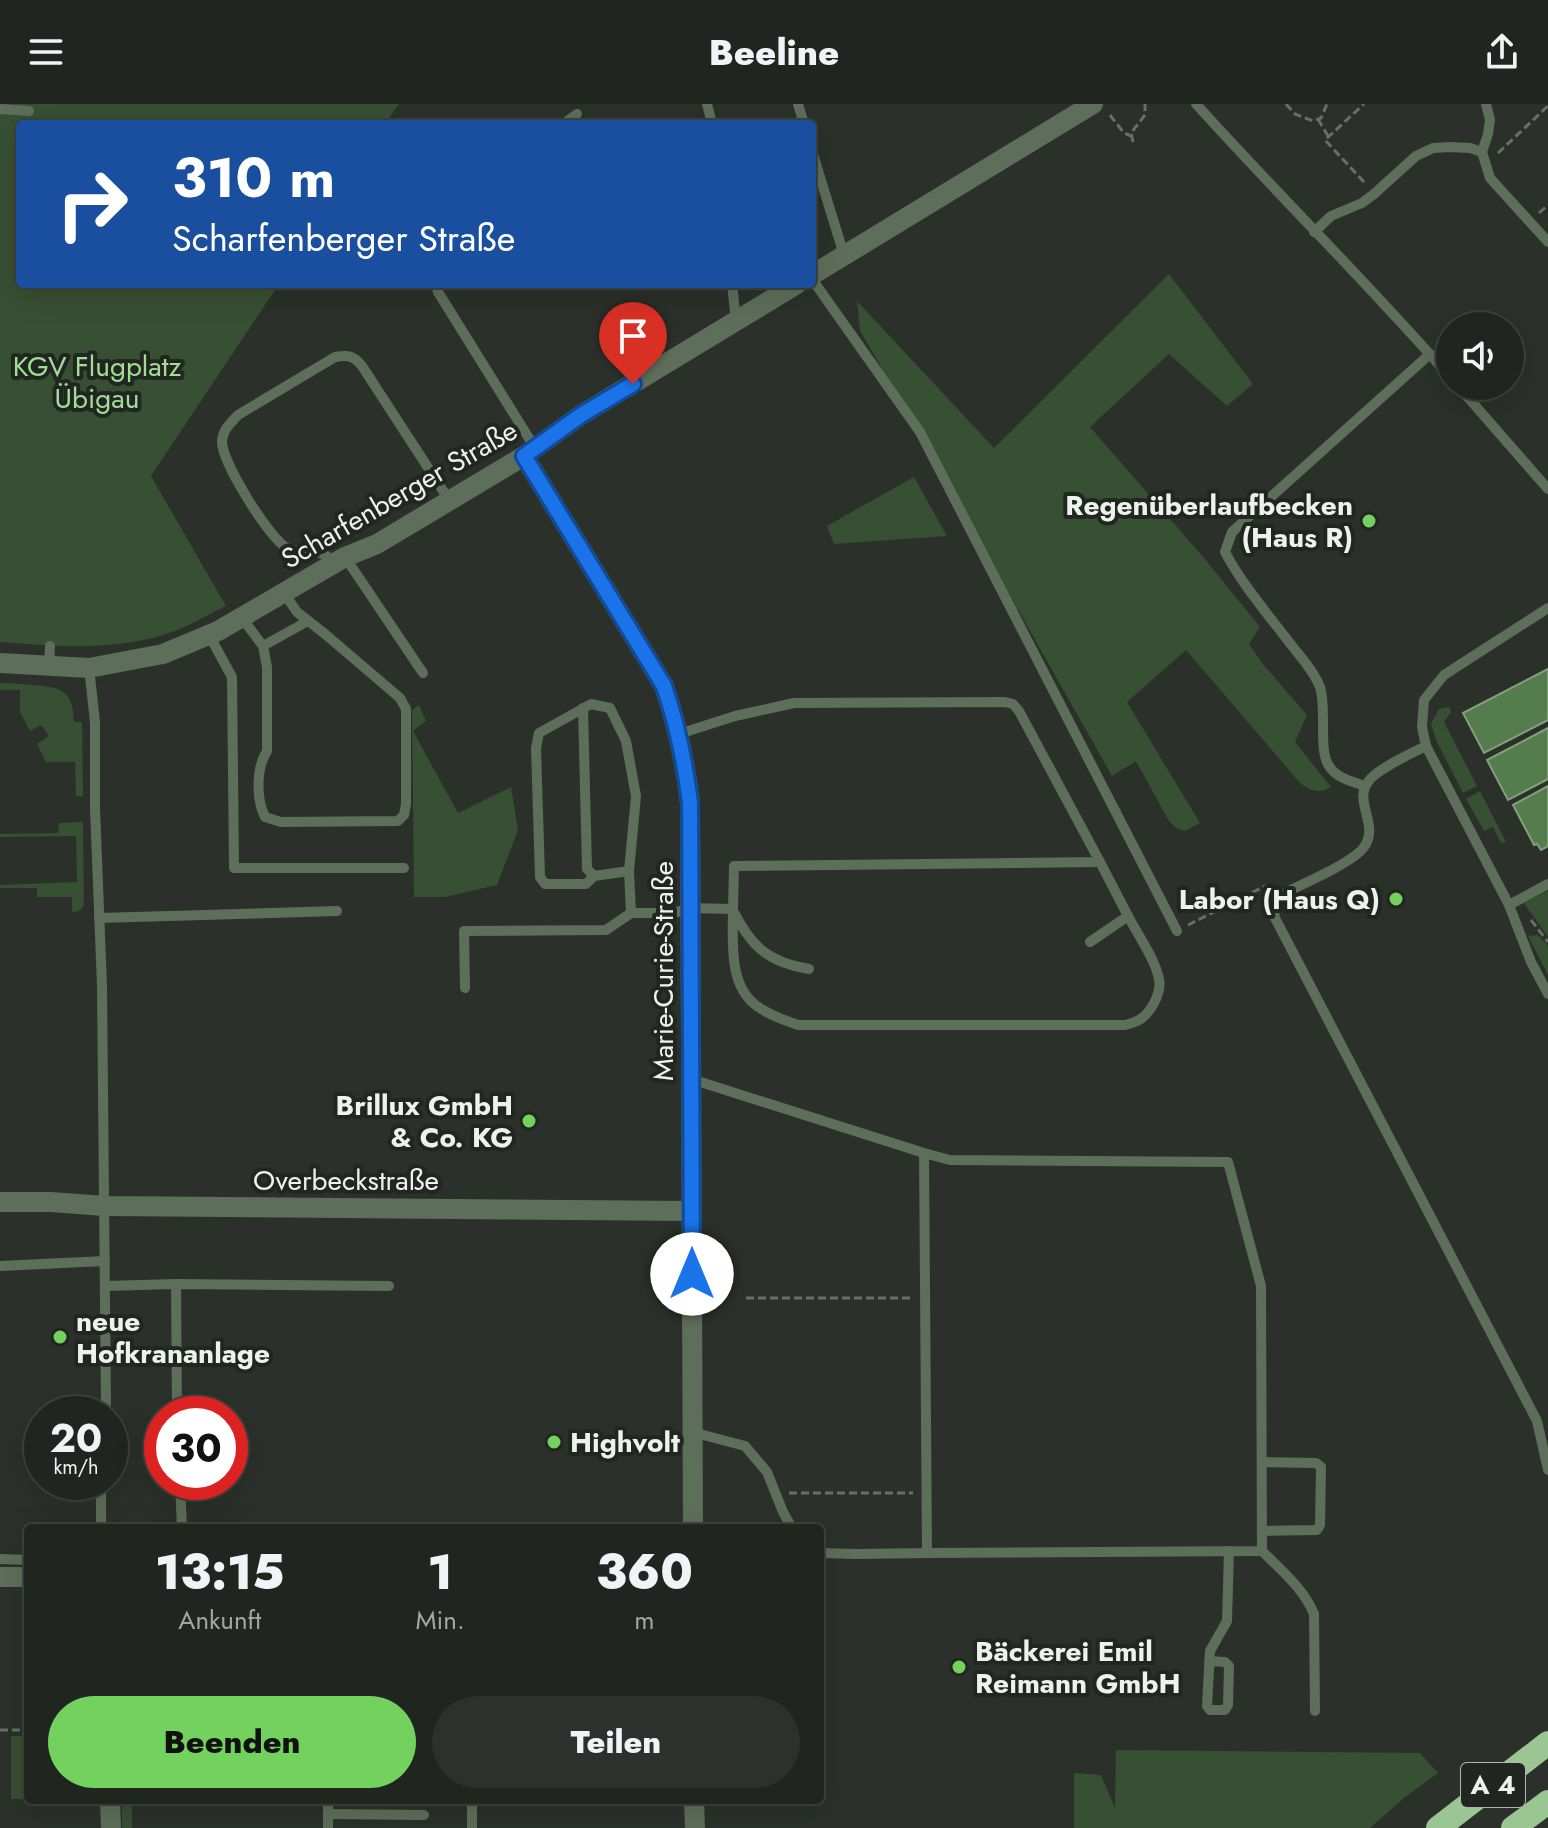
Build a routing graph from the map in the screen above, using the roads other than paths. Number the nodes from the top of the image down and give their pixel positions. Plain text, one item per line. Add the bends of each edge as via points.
1 (1196, 104) edge
2 (1486, 104) edge
3 (0, 109) edge
4 (1101, 109) edge
5 (29, 111) dead end
6 (577, 114) dead end
7 (569, 120) edge
8 (1482, 152) junction
9 (816, 164) edge
10 (1314, 232) junction
11 (1548, 242) edge
12 (844, 255) junction
13 (816, 274) edge
14 (816, 283) edge
15 (437, 288) edge
16 (732, 288) edge
17 (790, 288) edge
18 (736, 321) junction
19 (1430, 354) junction
20 (1436, 361) edge
21 (1470, 400) edge
22 (529, 452) junction
23 (1548, 489) edge
24 (449, 500) junction
25 (340, 560) junction
26 (284, 593) junction
27 (1548, 608) edge
28 (242, 618) junction
29 (308, 621) junction
30 (209, 635) junction
31 (263, 646) junction
32 (0, 663) edge
33 (89, 668) junction
34 (423, 673) dead end
35 (583, 708) junction
36 (679, 734) junction
37 (1426, 746) junction
38 (1365, 786) junction
39 (1100, 862) junction
40 (404, 868) dead end
41 (629, 871) junction
42 (594, 876) junction
43 (1548, 884) edge
44 (1514, 902) junction
45 (690, 908) junction
46 (733, 909) junction
47 (337, 911) dead end
48 (631, 913) junction
49 (1128, 916) junction
50 (99, 918) junction
51 (1177, 931) road end
52 (1090, 942) dead end
53 (809, 969) dead end
54 (465, 988) dead end
55 (1548, 994) edge
56 (691, 1079) junction
57 (924, 1153) junction
58 (0, 1202) edge
59 (105, 1206) junction
60 (691, 1211) junction
61 (105, 1261) junction
62 (0, 1266) edge
63 (176, 1284) junction
64 (105, 1286) junction
65 (389, 1286) dead end
66 (106, 1396) edge
67 (177, 1396) edge
68 (692, 1432) junction
69 (1262, 1462) junction
70 (1548, 1470) edge
71 (101, 1500) edge
72 (181, 1500) edge
73 (101, 1524) edge
74 (182, 1524) edge
75 (693, 1524) edge
76 (790, 1524) edge
77 (1262, 1531) junction
78 (1229, 1551) junction
79 (1262, 1551) junction
80 (824, 1553) edge
81 (927, 1553) junction
82 (0, 1559) edge
83 (24, 1560) edge
84 (0, 1577) edge
85 (24, 1577) edge
86 (1209, 1661) junction
87 (1315, 1711) dead end
88 (1548, 1743) edge
89 (1548, 1802) edge
90 (110, 1804) edge
91 (328, 1804) edge
92 (472, 1804) edge
93 (694, 1804) edge
94 (328, 1814) junction
95 (424, 1815) dead end
96 (111, 1828) edge
97 (328, 1828) edge
98 (472, 1828) edge
99 (695, 1828) edge
100 (1438, 1828) edge
101 (1513, 1828) edge

1 - 10 lane
2 - 8 lane via 1490,120
3 - 5 lane
4 - 12 street
6 - 7 lane
8 - 10 lane via 1433,148 1416,156 1362,203 1331,216
8 - 11 lane via 1490,178
9 - 12 lane
10 - 19 lane
12 - 13 street
14 - 51 lane via 920,432
15 - 22 lane
16 - 18 lane
17 - 18 street, Scharfenberger Straße
18 - 22 street, Scharfenberger Straße
19 - 20 lane
19 - 38 lane via 1232,532 1225,552 1319,686 1329,767
21 - 23 lane
22 - 24 street, Scharfenberger Straße
22 - 36 street, Marie-Curie-Straße via 664,686
24 - 25 street, Scharfenberger Straße
24 - 25 lane via 356,358 335,357 238,415 222,442 227,463 283,546
25 - 26 street, Scharfenberger Straße
25 - 34 lane
26 - 28 street, Scharfenberger Straße
26 - 29 lane
27 - 37 lane via 1444,675 1424,700
28 - 30 street, Scharfenberger Straße
28 - 31 lane
29 - 31 lane
29 - 31 lane via 400,698 406,709 406,804 398,821 281,822 265,817 260,808 261,760 267,751
30 - 33 street, Scharfenberger Straße via 163,654
30 - 40 lane via 232,677 234,868
32 - 33 street, Scharfenberger Straße via 49,656
33 - 50 lane
35 - 41 lane via 610,708 626,741 636,796
35 - 42 lane via 587,869
35 - 42 lane via 539,733 540,877 545,884 586,884
36 - 39 lane via 794,703 1013,704
36 - 45 street, Marie-Curie-Straße via 690,803
37 - 38 lane
37 - 44 lane
38 - 70 lane via 1361,795 1370,832 1365,846 1351,859 1278,896 1275,918 1537,1421
39 - 46 lane via 734,866
39 - 49 lane
41 - 42 lane
41 - 48 lane
43 - 44 lane
44 - 55 lane via 1531,962
45 - 46 lane
45 - 48 lane
45 - 56 street, Marie-Curie-Straße
46 - 49 lane via 734,954 743,990 754,1005 798,1025 1138,1021 1148,1013 1160,983
46 - 53 lane via 765,955
47 - 50 lane
48 - 54 lane via 606,930 464,931
49 - 52 lane
50 - 59 lane
56 - 57 lane
56 - 60 street, Marie-Curie-Straße
57 - 69 lane via 950,1160 1228,1162 1261,1286
57 - 81 lane
58 - 59 street, Overbeckstraße
59 - 60 street, Overbeckstraße
59 - 61 lane
60 - 68 street, Marie-Curie-Straße
61 - 62 lane
61 - 64 lane
63 - 64 lane
63 - 65 lane
63 - 67 lane
64 - 66 lane
68 - 75 street, Marie-Curie-Straße
68 - 76 lane via 745,1446 767,1472
69 - 77 lane
69 - 77 lane via 1313,1462 1321,1467 1317,1530
71 - 73 lane
72 - 74 lane
77 - 79 lane
78 - 79 lane
78 - 81 lane
78 - 86 lane via 1227,1621
79 - 87 lane via 1298,1586 1314,1614
80 - 81 lane
82 - 83 lane
84 - 85 street
86 - 86 lane via 1207,1706 1225,1710 1229,1666
88 - 100 highway, A 4
89 - 101 highway, A 4
90 - 96 street
91 - 94 lane
92 - 98 lane
93 - 99 street
94 - 95 lane
94 - 97 lane

